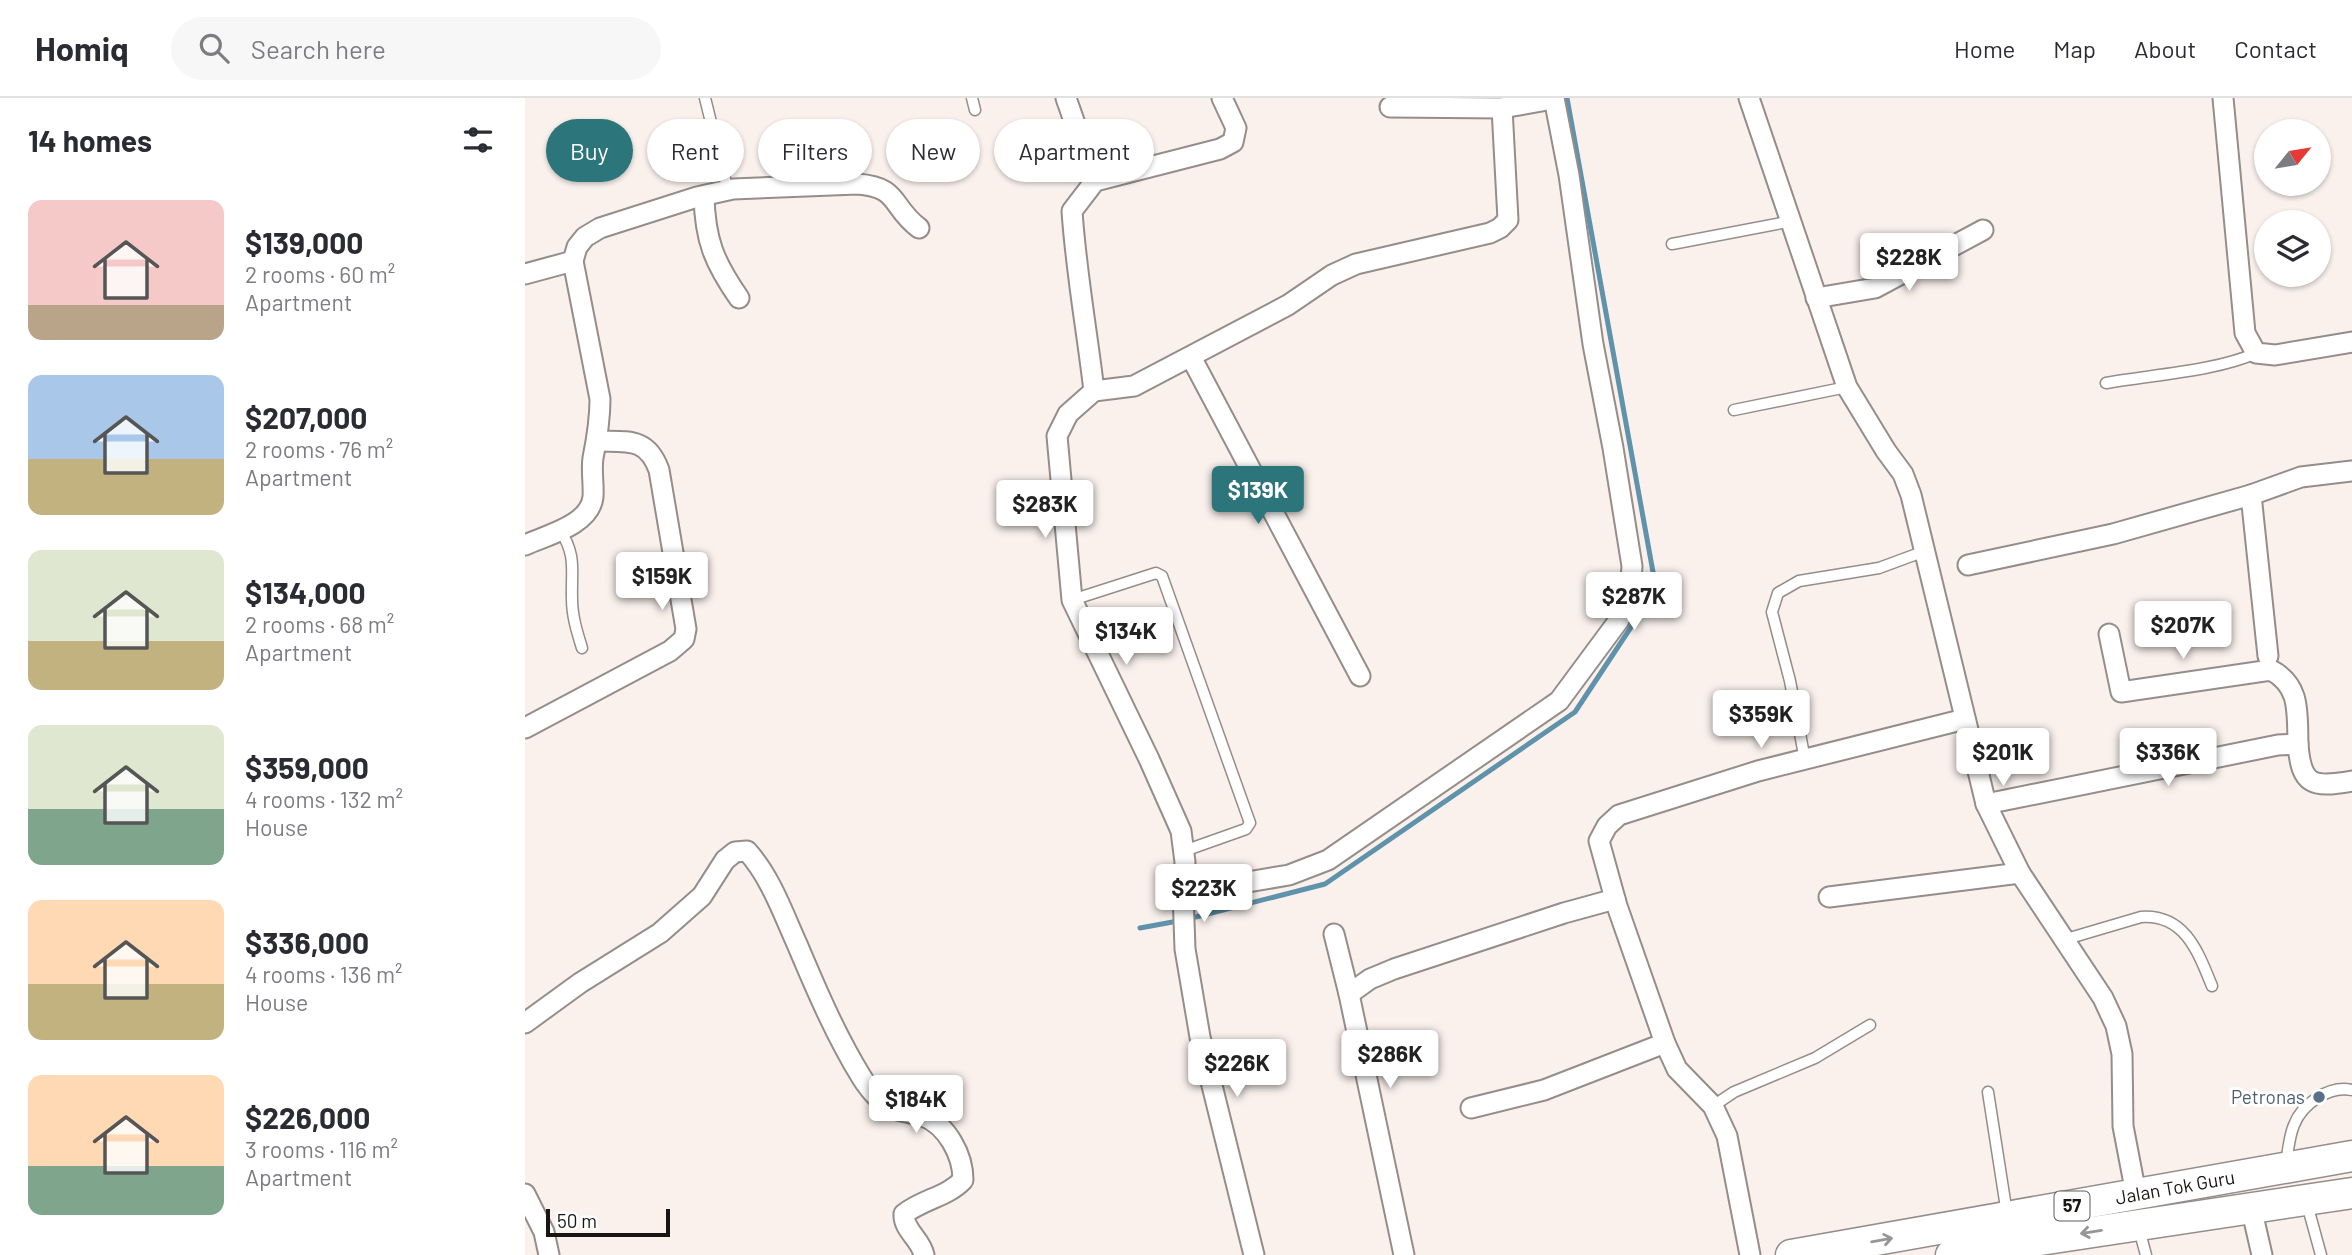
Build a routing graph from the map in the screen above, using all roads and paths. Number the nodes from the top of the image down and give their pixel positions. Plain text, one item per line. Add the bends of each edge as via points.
1 (705, 98) edge
2 (972, 98) edge
3 (1066, 98) edge
4 (1222, 98) edge
5 (1554, 98) edge
6 (1749, 98) edge
7 (2223, 98) edge
8 (1390, 107) dead end
9 (1502, 108) junction
10 (975, 110) dead end
11 (1073, 119) edge
12 (1154, 166) edge
13 (1094, 182) edge
14 (728, 191) junction
15 (704, 196) junction
16 (1791, 221) junction
17 (919, 228) dead end
18 (1983, 230) dead end
19 (1672, 244) dead end
20 (573, 261) junction
21 (525, 274) edge
22 (739, 298) dead end
23 (1816, 298) junction
24 (2352, 342) edge
25 (2256, 353) junction
26 (1191, 357) junction
27 (2106, 383) dead end
28 (1847, 387) junction
29 (1094, 391) junction
30 (1734, 411) dead end
31 (597, 441) junction
32 (2352, 471) edge
33 (2251, 495) junction
34 (560, 529) junction
35 (525, 545) edge
36 (1925, 551) junction
37 (1968, 565) dead end
38 (1072, 600) junction
39 (2109, 634) dead end
40 (582, 648) dead end
41 (2268, 656) dead end
42 (1360, 676) dead end
43 (1965, 719) junction
44 (525, 728) edge
45 (2298, 744) junction
46 (1805, 760) junction
47 (2352, 782) edge
48 (1986, 804) junction
49 (1184, 851) junction
50 (2020, 873) junction
51 (1183, 896) junction
52 (1829, 897) dead end
53 (1615, 899) junction
54 (1334, 934) dead end
55 (2063, 940) junction
56 (2212, 986) dead end
57 (1349, 994) junction
58 (525, 1023) edge
59 (1870, 1025) dead end
60 (1665, 1043) junction
61 (2352, 1090) edge
62 (1988, 1092) dead end
63 (1713, 1106) junction
64 (1471, 1108) dead end
65 (2352, 1156) edge
66 (2285, 1168) junction
67 (2352, 1177) edge
68 (2352, 1193) edge
69 (525, 1194) edge
70 (2136, 1194) junction
71 (2306, 1200) junction
72 (2251, 1207) junction
73 (2007, 1219) junction
74 (2138, 1225) junction
75 (549, 1255) edge
76 (924, 1255) edge
77 (1254, 1255) edge
78 (1404, 1255) edge
79 (1750, 1255) edge
80 (1791, 1255) edge
81 (1951, 1255) edge
82 (2146, 1255) edge
83 (2262, 1255) edge
84 (2321, 1255) edge

1 - 14 lane
2 - 10 lane
3 - 11 street
4 - 12 street via 1236,128 1233,142
5 - 9 street
5 - 51 street via 1632,566 1630,596 1619,620 1559,701 1328,860 1290,876
6 - 16 street
7 - 25 street via 2245,333
8 - 9 street
9 - 26 street via 1508,220 1500,228 1356,264
13 - 29 street via 1072,212
14 - 15 street
14 - 17 street via 877,185 891,194
15 - 20 street via 600,228 585,237
15 - 22 street via 705,225 719,270
16 - 19 lane
16 - 23 street
18 - 23 street via 1875,288
20 - 21 street
20 - 31 street via 600,399
23 - 28 street
24 - 25 street via 2276,355
25 - 27 lane via 2230,362
26 - 29 street via 1134,386
26 - 42 street
28 - 30 lane
28 - 36 street via 1903,474
29 - 38 street via 1068,414 1057,436
31 - 34 street via 590,509
31 - 44 street via 633,443 654,456 686,629 684,639 670,651
32 - 33 street via 2301,477
33 - 37 street via 2113,534
33 - 41 street
34 - 35 street
34 - 40 lane via 572,555 572,598
36 - 43 street
36 - 46 lane via 1879,568 1799,581 1778,593 1772,612
38 - 49 street via 1165,791
38 - 49 lane via 1156,573 1162,576 1250,823 1246,829
39 - 45 street via 2121,692 2271,670 2284,677 2297,709
43 - 46 street
43 - 48 street
45 - 47 street via 2299,764 2308,778 2322,786
45 - 48 street
46 - 53 street via 1619,816 1607,825 1599,841
48 - 50 street
49 - 51 street
50 - 52 street
50 - 55 street
51 - 77 street via 1185,950 1200,1037
53 - 57 street via 1394,969
53 - 60 street
54 - 57 street
55 - 56 lane via 2141,917 2168,920 2194,946
55 - 70 street via 2103,998 2116,1026 2122,1054 2123,1126
57 - 78 street
58 - 76 street via 660,933 702,895 725,860 735,852 747,851 757,862 862,1078 874,1095 891,1107 941,1127 954,1146 963,1180 954,1190 904,1214
59 - 63 lane via 1815,1058
60 - 63 street via 1677,1069
60 - 64 street via 1544,1090
61 - 66 lane via 2324,1094 2307,1104 2294,1125
62 - 73 lane
63 - 79 street via 1727,1136
65 - 66 main road, Jalan Tok Guru / 57
66 - 70 main road, Jalan Tok Guru / 57
67 - 74 main road via 2249,1193
68 - 71 main road, Jalan Tok Guru / 57
69 - 75 street via 544,1232
70 - 73 main road, Jalan Tok Guru / 57
71 - 72 main road, Jalan Tok Guru / 57
71 - 84 lane
72 - 74 main road, Jalan Tok Guru / 57
72 - 83 street
80 -> 73 main road, Jalan Tok Guru / 57
74 -> 81 main road, Jalan Tok Guru / 57
74 - 82 lane

